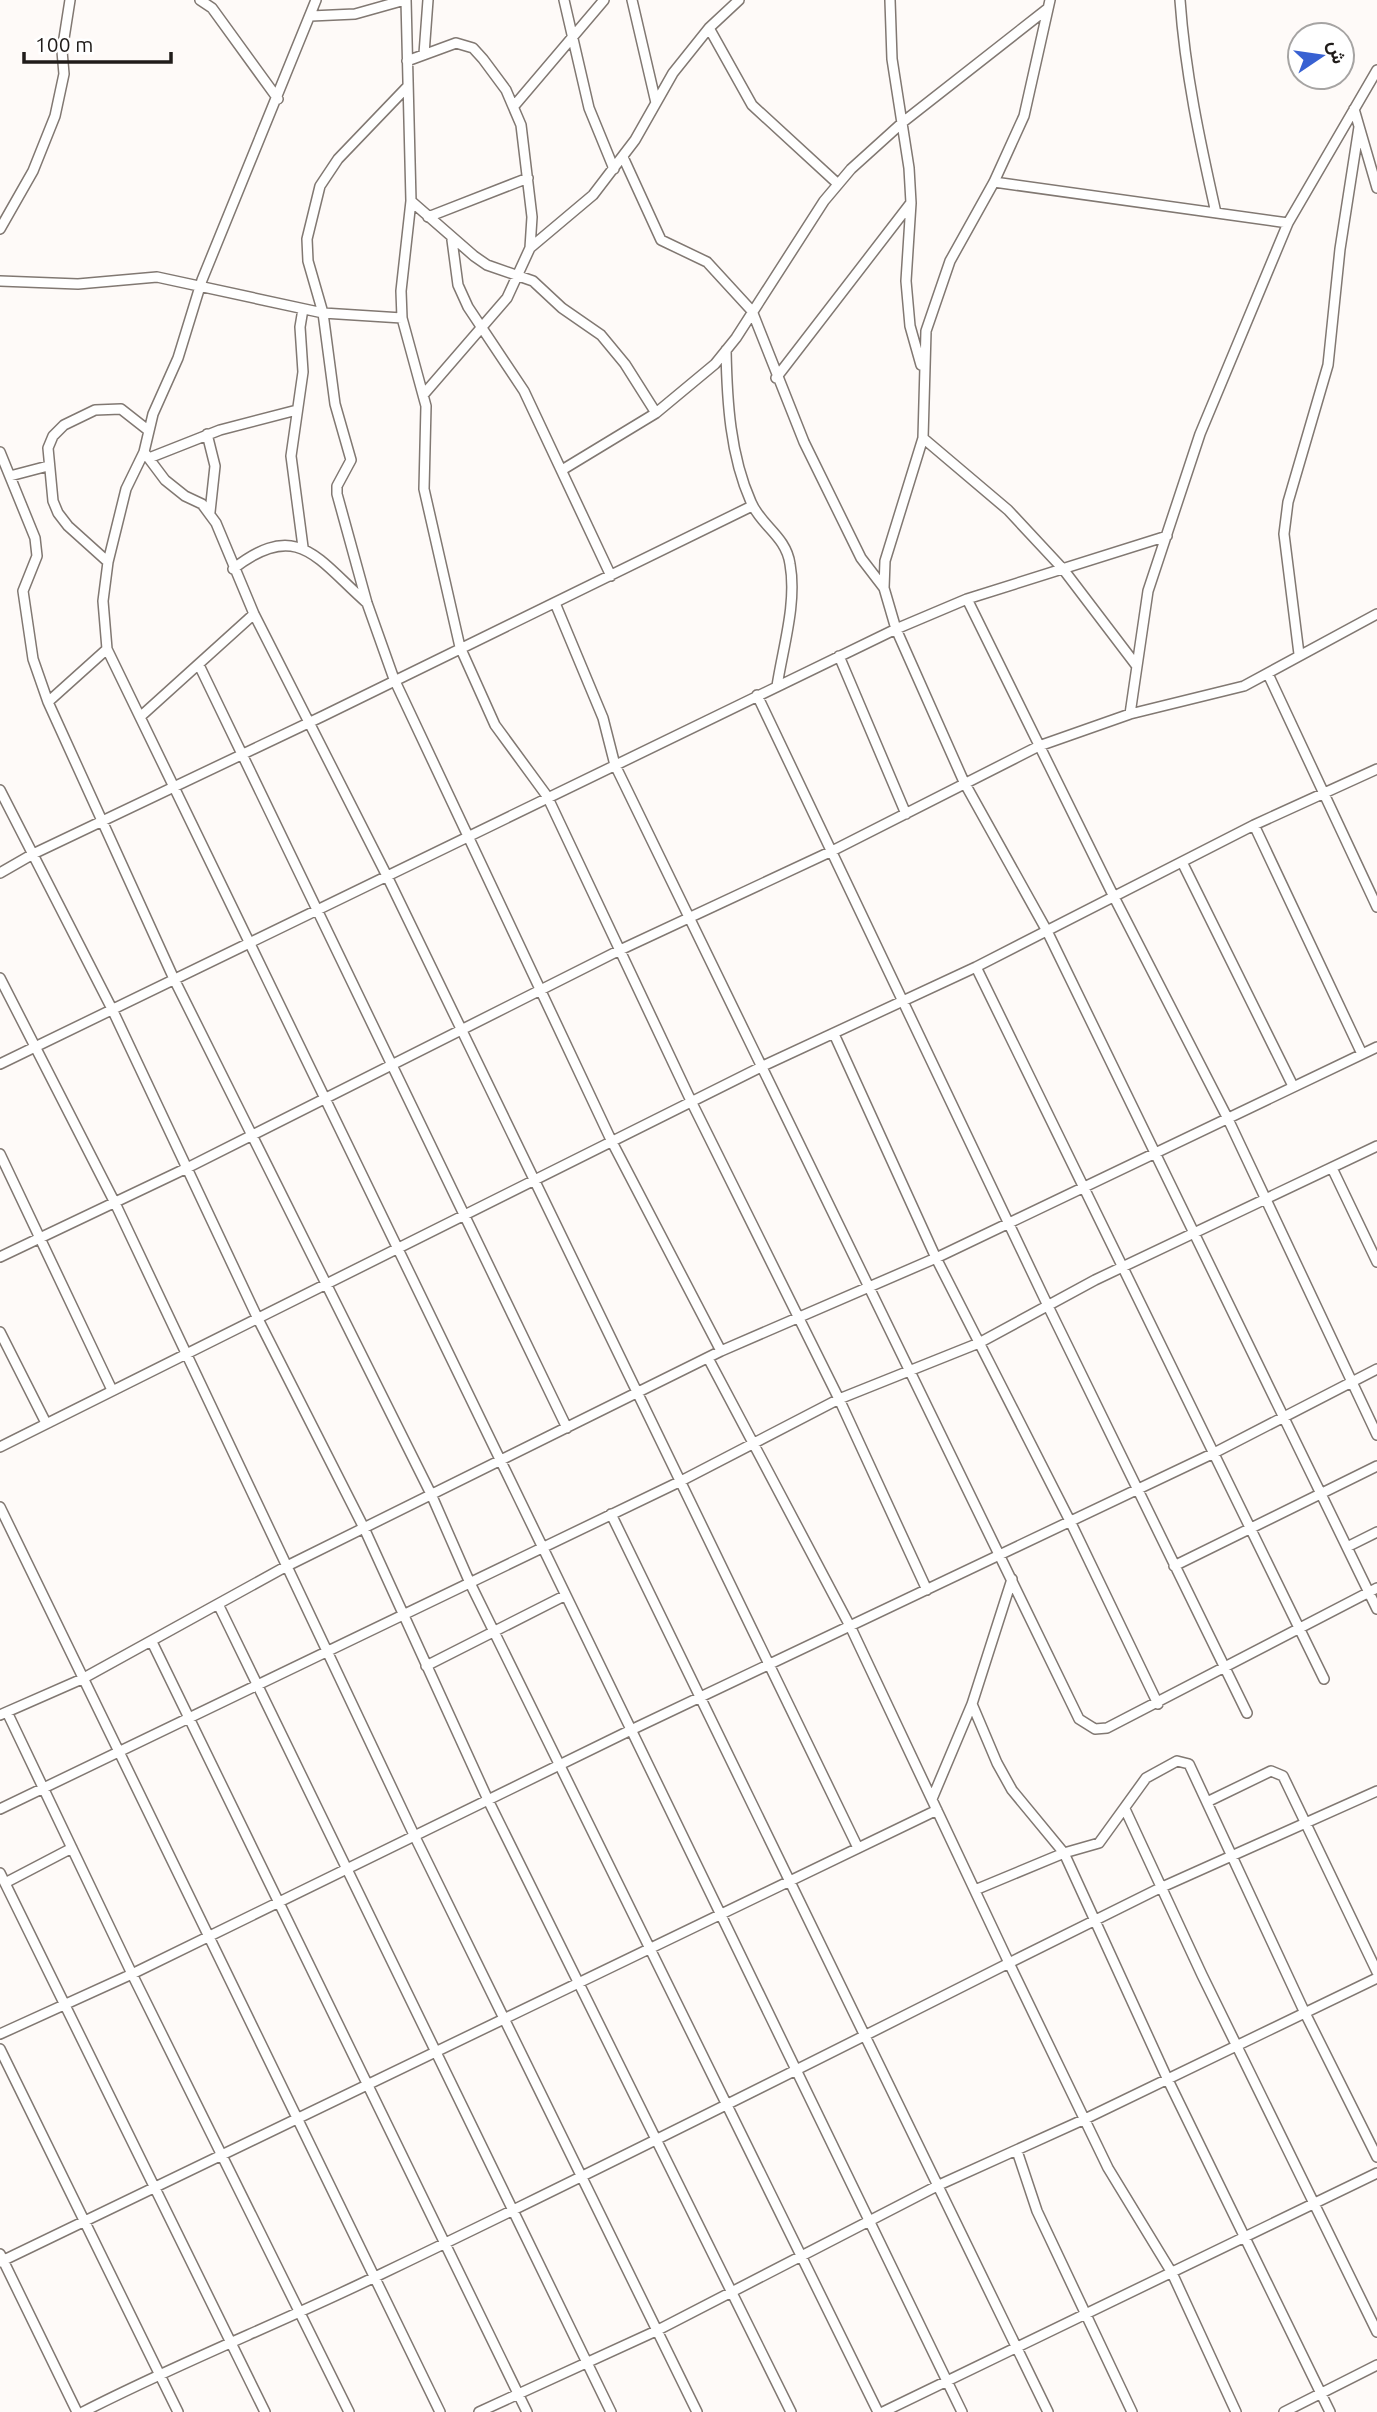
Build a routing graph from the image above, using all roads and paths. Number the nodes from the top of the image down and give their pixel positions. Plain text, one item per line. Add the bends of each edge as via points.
1 (70, 0) edge
2 (200, 0) edge
3 (316, 0) edge
4 (405, 0) edge
5 (428, 0) edge
6 (564, 0) edge
7 (604, 0) edge
8 (632, 0) edge
9 (739, 0) edge
10 (890, 0) edge
11 (1180, 0) edge
12 (1049, 5) edge
13 (311, 16) junction
14 (709, 28) junction
15 (573, 37) junction
16 (424, 54) junction
17 (407, 61) junction
18 (1377, 71) edge
19 (408, 86) junction
20 (278, 99) junction
21 (656, 103) junction
22 (514, 106) junction
23 (1354, 109) junction
24 (903, 122) junction
25 (1359, 127) junction
26 (623, 157) junction
27 (614, 169) junction
28 (528, 178) junction
29 (994, 182) junction
30 (838, 184) junction
31 (1377, 188) edge
32 (411, 201) junction
33 (911, 203) junction
34 (12, 208) junction
35 (0, 209) edge
36 (1216, 213) junction
37 (428, 217) junction
38 (1289, 223) junction
39 (0, 229) edge
40 (452, 240) junction
41 (530, 248) junction
42 (520, 275) junction
43 (0, 281) edge
44 (200, 287) junction
45 (303, 309) junction
46 (752, 311) junction
47 (323, 313) junction
48 (402, 318) junction
49 (482, 330) junction
50 (726, 350) junction
51 (924, 376) junction
52 (776, 378) junction
53 (424, 394) junction
54 (296, 410) junction
55 (656, 413) junction
56 (149, 431) junction
57 (207, 434) junction
58 (923, 438) junction
59 (0, 452) edge
60 (146, 455) junction
61 (48, 466) junction
62 (562, 470) junction
63 (10, 476) junction
64 (752, 506) junction
65 (210, 512) junction
66 (1167, 536) junction
67 (303, 547) junction
68 (108, 562) junction
69 (233, 569) junction
70 (1063, 569) junction
71 (611, 576) junction
72 (884, 589) junction
73 (967, 599) junction
74 (367, 603) junction
75 (555, 603) junction
76 (254, 614) junction
77 (1377, 614) edge
78 (896, 629) junction
79 (460, 647) junction
80 (107, 649) junction
81 (1299, 654) junction
82 (838, 656) junction
83 (199, 665) junction
84 (1136, 665) junction
85 (1268, 674) junction
86 (394, 679) junction
87 (777, 686) junction
88 (757, 695) junction
89 (48, 702) junction
90 (1130, 715) junction
91 (140, 717) junction
92 (311, 722) junction
93 (1039, 747) junction
94 (241, 755) junction
95 (615, 765) junction
96 (1377, 769) edge
97 (964, 782) junction
98 (173, 786) junction
99 (0, 790) edge
100 (1324, 793) junction
101 (547, 796) junction
102 (906, 814) junction
103 (101, 821) junction
104 (1254, 825) junction
105 (467, 836) junction
106 (832, 851) junction
107 (33, 854) junction
108 (1182, 862) junction
109 (0, 873) edge
110 (387, 876) junction
111 (1114, 897) junction
112 (1377, 907) edge
113 (318, 909) junction
114 (687, 919) junction
115 (1047, 931) junction
116 (248, 943) junction
117 (620, 950) junction
118 (976, 967) junction
119 (0, 978) edge
120 (174, 979) junction
121 (539, 991) junction
122 (904, 1000) junction
123 (112, 1009) junction
124 (461, 1030) junction
125 (834, 1034) junction
126 (34, 1047) junction
127 (1377, 1047) edge
128 (1362, 1055) junction
129 (0, 1064) edge
130 (392, 1066) junction
131 (763, 1066) junction
132 (1293, 1086) junction
133 (324, 1099) junction
134 (692, 1102) junction
135 (1227, 1117) junction
136 (251, 1134) junction
137 (612, 1142) junction
138 (1377, 1146) edge
139 (1156, 1153) junction
140 (0, 1154) edge
141 (187, 1168) junction
142 (1332, 1168) junction
143 (533, 1181) junction
144 (1085, 1187) junction
145 (1266, 1200) junction
146 (115, 1203) junction
147 (465, 1215) junction
148 (1008, 1223) junction
149 (1195, 1233) junction
150 (39, 1239) junction
151 (398, 1247) junction
152 (0, 1257) edge
153 (936, 1258) junction
154 (1377, 1262) edge
155 (1124, 1266) junction
156 (327, 1284) junction
157 (867, 1289) junction
158 (1048, 1306) junction
159 (798, 1318) junction
160 (258, 1319) junction
161 (0, 1332) edge
162 (979, 1343) junction
163 (721, 1351) junction
164 (185, 1355) junction
165 (708, 1358) junction
166 (1377, 1369) edge
167 (909, 1372) junction
168 (1351, 1382) junction
169 (112, 1390) junction
170 (636, 1395) junction
171 (839, 1399) junction
172 (1282, 1418) junction
173 (46, 1423) junction
174 (566, 1429) junction
175 (1377, 1435) edge
176 (755, 1444) junction
177 (0, 1447) edge
178 (1214, 1453) junction
179 (500, 1460) junction
180 (1377, 1466) edge
181 (679, 1482) junction
182 (1136, 1489) junction
183 (431, 1494) junction
184 (1319, 1494) junction
185 (0, 1507) edge
186 (611, 1514) junction
187 (1070, 1521) junction
188 (364, 1528) junction
189 (1250, 1528) junction
190 (1377, 1532) edge
191 (1346, 1547) junction
192 (540, 1548) junction
193 (1000, 1555) junction
194 (1174, 1566) junction
195 (285, 1567) junction
196 (1012, 1578) junction
197 (470, 1583) junction
198 (928, 1590) junction
199 (1372, 1590) edge
200 (564, 1596) junction
201 (219, 1606) junction
202 (1377, 1609) edge
203 (404, 1615) junction
204 (1298, 1627) junction
205 (851, 1628) junction
206 (494, 1633) junction
207 (152, 1642) junction
208 (327, 1651) junction
209 (771, 1665) junction
210 (426, 1666) junction
211 (1224, 1667) junction
212 (82, 1679) junction
213 (1324, 1679) dead end
214 (257, 1687) junction
215 (699, 1699) junction
216 (972, 1704) junction
217 (1158, 1704) junction
218 (1247, 1713) dead end
219 (3, 1714) edge
220 (189, 1718) junction
221 (631, 1730) junction
222 (120, 1751) junction
223 (559, 1766) junction
224 (43, 1788) junction
225 (1377, 1791) edge
226 (932, 1798) junction
227 (489, 1802) junction
228 (1207, 1802) junction
229 (0, 1809) edge
230 (1125, 1809) junction
231 (937, 1810) junction
232 (1307, 1824) junction
233 (415, 1837) junction
234 (72, 1848) junction
235 (858, 1848) junction
236 (1064, 1853) junction
237 (1232, 1857) junction
238 (346, 1871) junction
239 (0, 1873) edge
240 (788, 1881) junction
241 (5, 1883) junction
242 (1160, 1888) junction
243 (975, 1889) junction
244 (279, 1903) junction
245 (720, 1914) junction
246 (1094, 1920) junction
247 (208, 1938) junction
248 (650, 1949) junction
249 (1009, 1963) junction
250 (1377, 1972) edge
251 (132, 1974) junction
252 (1377, 1978) edge
253 (579, 1982) junction
254 (66, 2003) junction
255 (1304, 2011) junction
256 (503, 2017) junction
257 (0, 2034) edge
258 (864, 2036) junction
259 (1237, 2044) junction
260 (0, 2049) edge
261 (433, 2051) junction
262 (796, 2068) junction
263 (1167, 2078) junction
264 (366, 2083) junction
265 (728, 2103) junction
266 (297, 2117) junction
267 (1085, 2119) junction
268 (656, 2138) junction
269 (1017, 2151) junction
270 (224, 2154) junction
271 (1377, 2157) edge
272 (1377, 2173) edge
273 (580, 2176) junction
274 (939, 2185) junction
275 (155, 2187) junction
276 (1313, 2203) junction
277 (512, 2210) junction
278 (868, 2220) junction
279 (86, 2221) junction
280 (1245, 2237) junction
281 (445, 2242) junction
282 (803, 2254) junction
283 (1, 2258) edge
284 (1172, 2273) junction
285 (374, 2277) junction
286 (732, 2291) junction
287 (299, 2312) junction
288 (1086, 2314) junction
289 (656, 2331) junction
290 (1377, 2332) edge
291 (232, 2344) junction
292 (1016, 2347) junction
293 (588, 2364) junction
294 (1377, 2365) edge
295 (160, 2373) junction
296 (946, 2380) junction
297 (517, 2394) junction
298 (1321, 2394) junction
299 (77, 2412) edge
300 (83, 2412) edge
301 (178, 2412) edge
302 (265, 2412) edge
303 (349, 2412) edge
304 (440, 2412) edge
305 (480, 2412) edge
306 (527, 2412) edge
307 (611, 2412) edge
308 (697, 2412) edge
309 (791, 2412) edge
310 (881, 2412) edge
311 (962, 2412) edge
312 (1048, 2412) edge
313 (1132, 2412) edge
314 (1236, 2412) edge
315 (1284, 2412) edge
316 (1330, 2412) edge

1 - 34 street via 61,96 33,171
2 - 20 street via 212,8
3 - 13 street
4 - 13 street via 355,14
4 - 17 street
5 - 16 street
6 - 15 street
7 - 15 street
8 - 21 street
9 - 14 street
10 - 24 street via 892,59
11 - 36 street via 1196,124
12 - 24 street
12 - 29 street via 1024,116
13 - 20 street
14 - 21 street
14 - 30 street via 752,105
15 - 22 street
15 - 27 street via 589,108
16 - 17 street
16 - 22 street via 456,43 473,48
17 - 19 street
18 - 23 street
19 - 32 street
19 - 47 street via 338,159 320,186 306,239
20 - 44 street
21 - 26 street
22 - 28 street
23 - 25 street
23 - 38 street
24 - 30 street
24 - 33 street
25 - 31 street
25 - 81 street via 1328,365 1288,502 1284,534
26 - 27 street
26 - 46 street via 661,240 707,262
27 - 41 street via 575,213
28 - 37 street
28 - 41 street
29 - 36 street
29 - 51 street via 950,261 926,331
30 - 46 street
32 - 37 street
32 - 48 street
33 - 51 street via 906,281 910,326
33 - 52 street
34 - 35 street
34 - 39 street
36 - 38 street
37 - 40 street
38 - 66 street via 1200,434
40 - 42 street via 487,265
40 - 49 street via 458,285
41 - 42 street
42 - 49 street
42 - 55 street via 601,335
43 - 44 street via 78,284 143,276
44 - 45 street
44 - 56 street
45 - 47 street
45 - 54 street via 303,372
46 - 50 street
46 - 52 street
47 - 48 street
47 - 74 street via 335,404 352,460 337,494
48 - 53 street
49 - 53 street
49 - 62 street via 524,391
50 - 55 street via 687,390
50 - 64 street via 727,404
51 - 58 street
52 - 72 street via 860,558
53 - 79 street via 424,489
54 - 57 street
54 - 67 street via 291,468
55 - 62 street
56 - 60 street
56 - 61 street via 121,409 96,410 64,425 53,436
57 - 60 street
57 - 65 street via 215,466
58 - 70 street via 1008,510
58 - 72 street via 885,561
59 - 63 street
60 - 65 street via 175,490
60 - 68 street via 126,489
61 - 63 street
61 - 68 street via 58,513
62 - 71 street
63 - 89 street via 36,538 37,558 23,591 33,659
64 - 71 street
64 - 87 street via 784,545 790,562 790,601
65 - 69 street
66 - 70 street
66 - 84 street via 1148,591
67 - 69 street via 269,547
67 - 74 street
68 - 80 street via 103,601
69 - 76 street
70 - 73 street
70 - 84 street
71 - 75 street
72 - 78 street
73 - 78 street
73 - 93 street
74 - 86 street
75 - 79 street
75 - 95 street via 603,718
76 - 83 street
76 - 92 street
77 - 81 street
78 - 82 street
78 - 97 street
79 - 86 street
79 - 101 street via 495,725
80 - 89 street
80 - 91 street
81 - 85 street
82 - 87 street
82 - 102 street
83 - 91 street
83 - 94 street
84 - 90 street
85 - 90 street via 1237,688
85 - 100 street
86 - 92 street
86 - 105 street
87 - 88 street
88 - 95 street
88 - 106 street
89 - 103 street
90 - 93 street
91 - 98 street
92 - 94 street
92 - 110 street
93 - 97 street
93 - 111 street
94 - 98 street
94 - 113 street
95 - 101 street
95 - 114 street
96 - 100 street
97 - 102 street
97 - 115 street
98 - 103 street
98 - 116 street
99 - 107 street
100 - 104 street
100 - 112 street
101 - 105 street
101 - 117 street
102 - 106 street
103 - 107 street
103 - 120 street
104 - 108 street
104 - 128 street
105 - 110 street
105 - 121 street
106 - 114 street
106 - 122 street
107 - 109 street
107 - 123 street
108 - 111 street
108 - 132 street
110 - 113 street
110 - 124 street
111 - 115 street
111 - 135 street
113 - 116 street
113 - 130 street
114 - 117 street
114 - 131 street
115 - 118 street
115 - 139 street
116 - 120 street
116 - 133 street
117 - 121 street
117 - 134 street
118 - 122 street
118 - 144 street
119 - 126 street
120 - 123 street
120 - 136 street
121 - 124 street
121 - 137 street
122 - 125 street
122 - 148 street
123 - 126 street
123 - 141 street
124 - 130 street
124 - 143 street
125 - 131 street
125 - 153 street
126 - 129 street
126 - 146 street
127 - 128 street
128 - 132 street
130 - 133 street
130 - 147 street
131 - 134 street
131 - 157 street
132 - 135 street
133 - 136 street
133 - 151 street
134 - 137 street
134 - 159 street
135 - 139 street
135 - 145 street
136 - 141 street
136 - 156 street
137 - 143 street
137 - 163 street
138 - 142 street
139 - 144 street
139 - 149 street
140 - 150 street
141 - 146 street
141 - 160 street
142 - 145 street
142 - 154 street
143 - 147 street
143 - 170 street
144 - 148 street
144 - 155 street
145 - 149 street
145 - 168 street
146 - 150 street
146 - 164 street
147 - 151 street
147 - 174 street
148 - 153 street
148 - 158 street
149 - 155 street
149 - 172 street
150 - 152 street
150 - 169 street
151 - 156 street
151 - 179 street
153 - 157 street
153 - 162 street
155 - 158 street
155 - 178 street
156 - 160 street
156 - 183 street
157 - 159 street
157 - 167 street
158 - 162 street
158 - 182 street
159 - 163 street
159 - 171 street
160 - 164 street
160 - 188 street
161 - 173 street
162 - 167 street
162 - 187 street
163 - 165 street
164 - 169 street
164 - 195 street
165 - 170 street
165 - 176 street
166 - 168 street
167 - 171 street
167 - 193 street
168 - 172 street
168 - 175 street
169 - 173 street
170 - 174 street
170 - 181 street
171 - 176 street
171 - 198 street
172 - 178 street
172 - 184 street
173 - 177 street
174 - 179 street
176 - 181 street
176 - 205 street
178 - 182 street
178 - 189 street
179 - 183 street
179 - 192 street
180 - 184 street
181 - 186 street
181 - 209 street
182 - 187 street
182 - 194 street
183 - 188 street
183 - 197 street
184 - 189 street
184 - 191 street
185 - 212 street
186 - 192 street
186 - 215 street
187 - 193 street
187 - 217 street
188 - 195 street
188 - 203 street
189 - 194 street
189 - 204 street
190 - 191 street
191 - 199 street
192 - 197 street
192 - 200 street
193 - 196 street
193 - 198 street
194 - 211 street
195 - 201 street
195 - 208 street
196 - 216 street
196 - 217 street via 1079,1718 1095,1729 1107,1728
197 - 203 street
197 - 206 street
198 - 205 street
199 - 202 street
199 - 204 street
200 - 206 street
200 - 221 street
201 - 207 street
201 - 214 street
203 - 208 street
203 - 210 street
204 - 211 street
204 - 213 street
205 - 209 street
205 - 226 street
206 - 210 street
206 - 223 street
207 - 212 street
207 - 220 street
208 - 214 street
208 - 233 street
209 - 215 street
209 - 235 street
210 - 227 street
211 - 217 street
211 - 218 street
212 - 219 street
212 - 222 street
214 - 220 street
214 - 238 street
215 - 221 street
215 - 240 street
216 - 226 street
216 - 236 street via 1012,1790
219 - 224 street
220 - 222 street
220 - 244 street
221 - 223 street
221 - 245 street
222 - 224 street
222 - 247 street
223 - 227 street
223 - 248 street
224 - 229 street
224 - 234 street
225 - 232 street
226 - 231 street
227 - 233 street
227 - 253 street
228 - 230 street via 1189,1764 1177,1761 1146,1778
228 - 232 street via 1278,1771
228 - 237 street
230 - 236 street via 1099,1843
230 - 242 street
231 - 235 street
231 - 243 street
232 - 237 street
232 - 250 street
233 - 238 street
233 - 256 street
234 - 241 street
234 - 251 street
235 - 240 street
236 - 243 street
236 - 246 street
237 - 242 street
237 - 255 street
238 - 244 street
238 - 261 street
239 - 241 street
240 - 245 street
240 - 258 street
241 - 254 street
242 - 246 street
242 - 259 street
243 - 249 street
244 - 247 street
244 - 264 street
245 - 248 street
245 - 262 street
246 - 249 street
246 - 263 street
247 - 251 street
247 - 266 street
248 - 253 street
248 - 265 street
249 - 258 street
249 - 267 street
251 - 254 street
251 - 270 street
252 - 255 street
253 - 256 street
253 - 268 street
254 - 257 street
254 - 275 street
255 - 259 street
255 - 271 street
256 - 261 street
256 - 273 street
258 - 262 street
258 - 274 street
259 - 263 street
259 - 276 street
260 - 279 street
261 - 264 street
261 - 277 street
262 - 265 street
262 - 278 street
263 - 267 street
263 - 280 street
264 - 266 street
264 - 281 street
265 - 268 street
265 - 282 street
266 - 270 street
266 - 285 street
267 - 269 street
267 - 284 street via 1108,2168
268 - 273 street
268 - 286 street
269 - 274 street
269 - 288 street via 1037,2211
270 - 275 street
270 - 287 street
272 - 276 street
273 - 277 street
273 - 289 street
274 - 278 street
274 - 292 street
275 - 279 street
275 - 291 street
276 - 280 street
276 - 290 street
277 - 281 street
277 - 293 street
278 - 282 street
278 - 296 street
279 - 283 street
279 - 295 street
280 - 284 street
280 - 298 street
281 - 285 street
281 - 297 street
282 - 286 street
282 - 310 street
283 - 299 street
284 - 288 street
284 - 314 street
285 - 287 street
285 - 304 street
286 - 289 street
286 - 309 street
287 - 291 street
287 - 303 street
288 - 292 street
288 - 313 street
289 - 293 street
289 - 308 street
291 - 295 street
291 - 302 street
292 - 296 street
292 - 312 street
293 - 297 street
293 - 307 street
294 - 298 street
295 - 300 street
295 - 301 street
296 - 310 street
296 - 311 street
297 - 305 street
297 - 306 street
298 - 315 street
298 - 316 street

